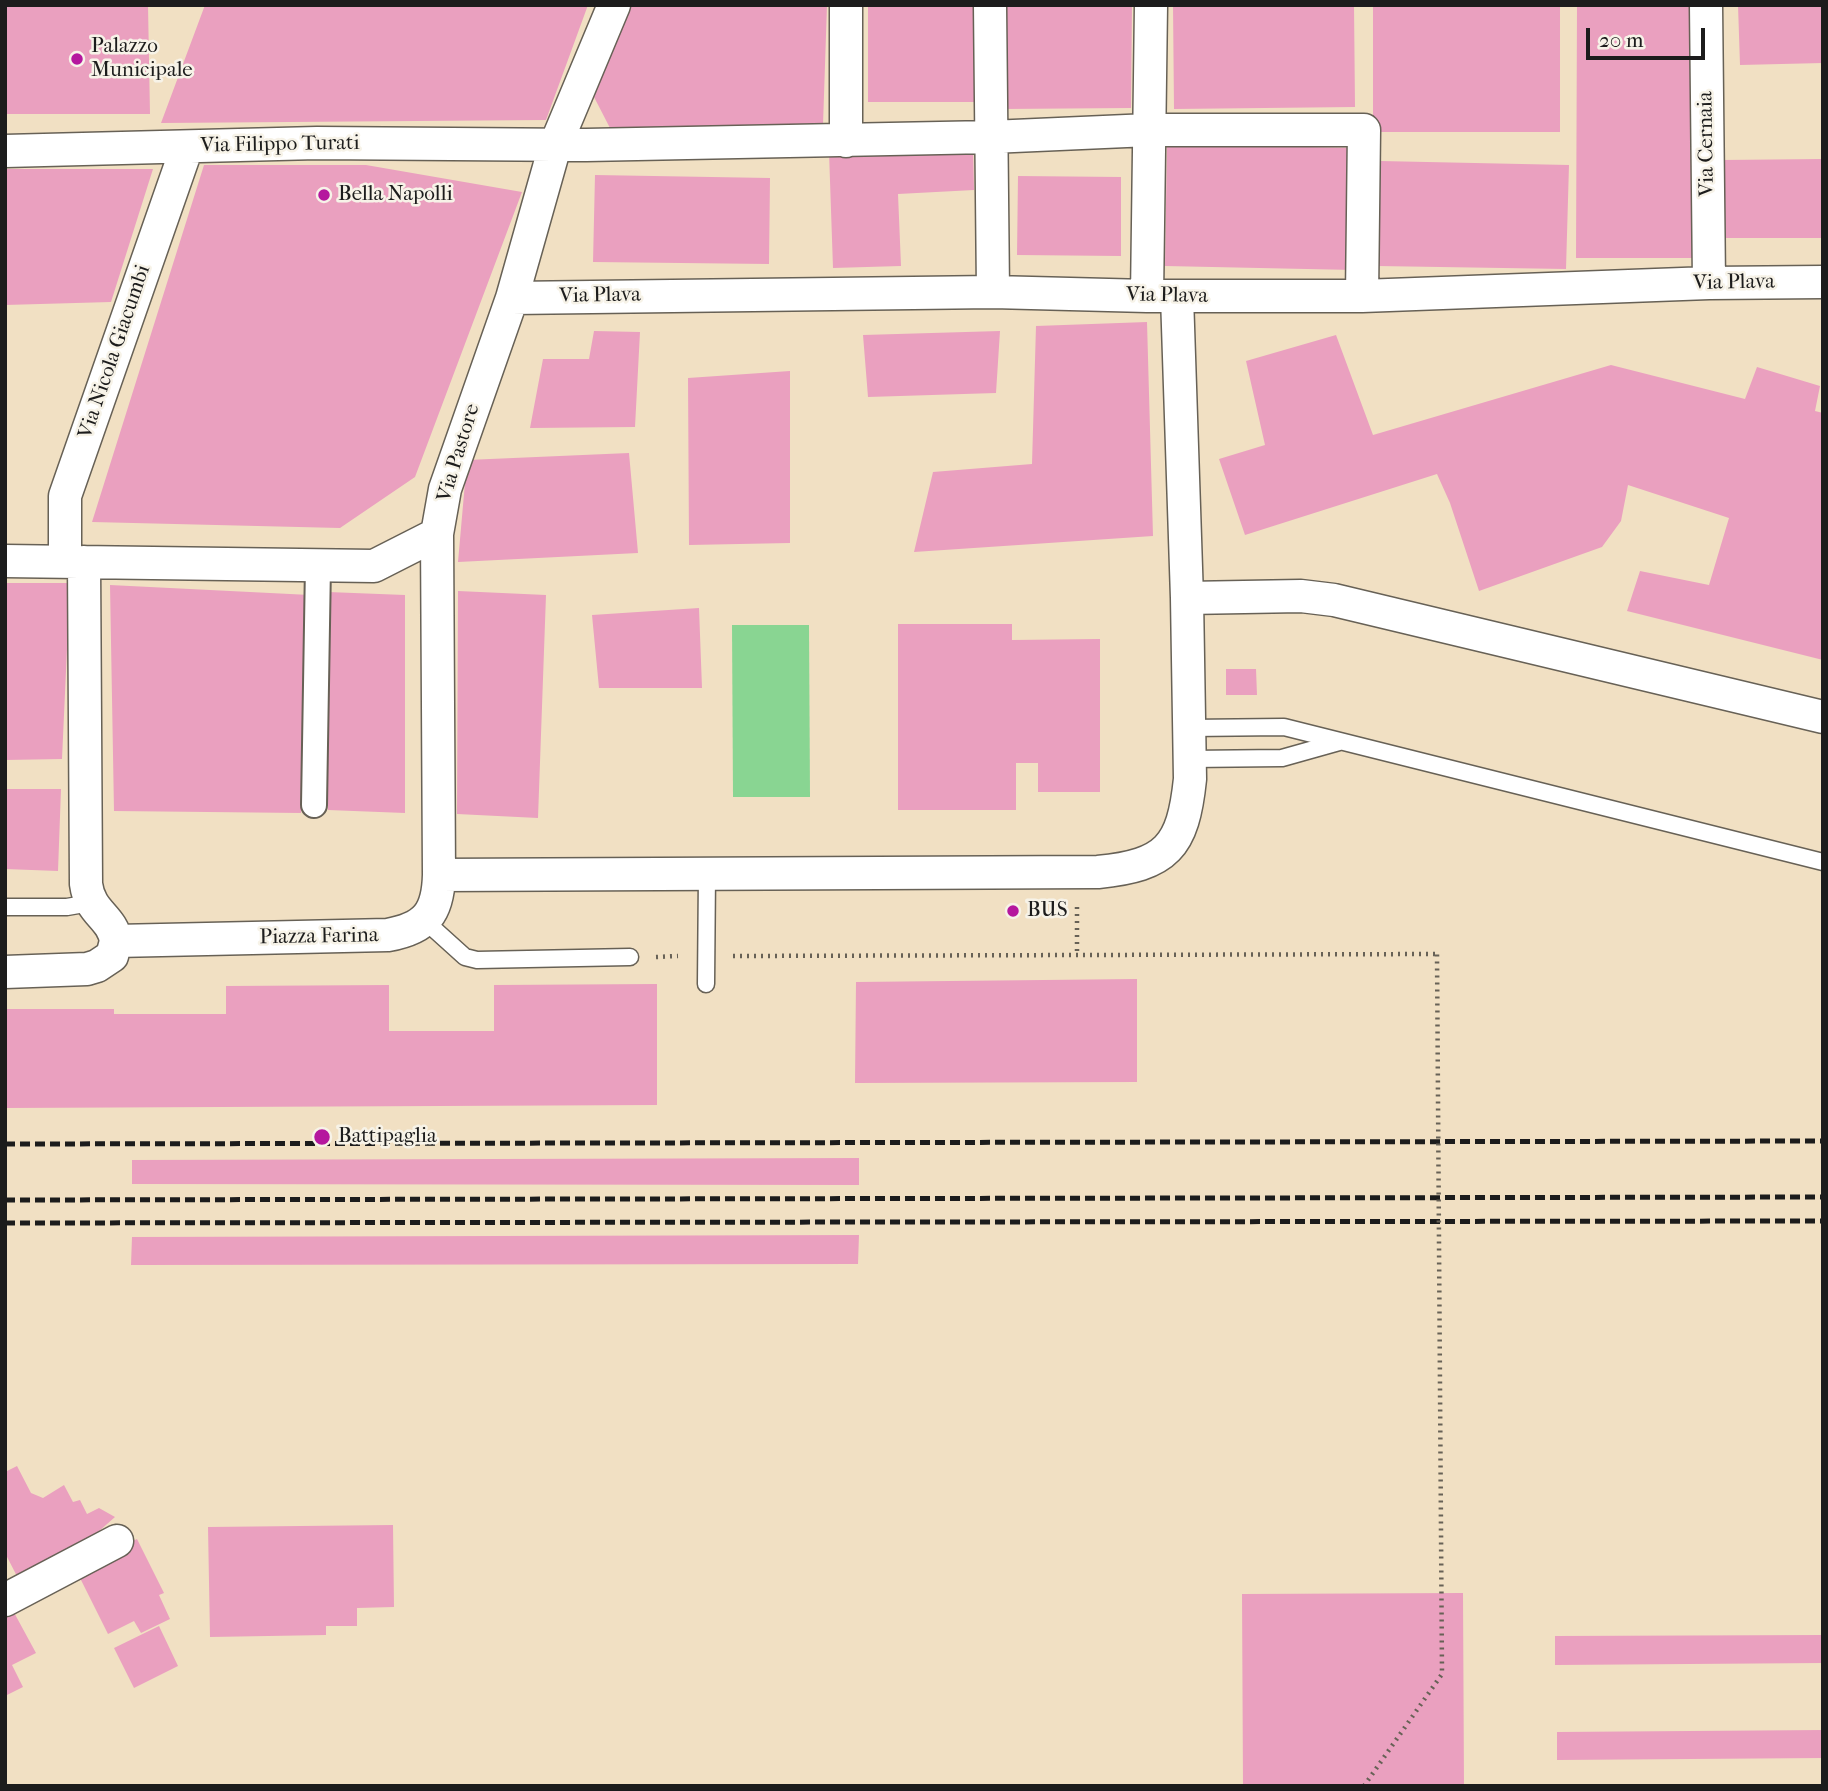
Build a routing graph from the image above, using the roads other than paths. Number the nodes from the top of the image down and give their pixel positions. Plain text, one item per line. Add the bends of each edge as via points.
1 (614, 5) edge
2 (846, 5) edge
3 (990, 5) edge
4 (1151, 5) edge
5 (1706, 5) edge
6 (1149, 130) junction
7 (991, 137) junction
8 (846, 141) junction
9 (555, 146) junction
10 (187, 147) junction
11 (5, 151) edge
12 (1823, 282) edge
13 (1709, 283) junction
14 (993, 292) junction
15 (1162, 296) junction
16 (1362, 296) junction
17 (512, 298) junction
18 (437, 534) junction
19 (5, 561) edge
20 (75, 562) junction
21 (318, 565) junction
22 (1187, 598) junction
23 (1823, 717) edge
24 (1189, 728) junction
25 (1340, 742) junction
26 (1190, 759) junction
27 (314, 805) dead end
28 (1823, 862) edge
29 (707, 874) junction
30 (439, 875) junction
31 (90, 903) junction
32 (5, 907) edge
33 (424, 920) junction
34 (116, 941) junction
35 (630, 957) dead end
36 (5, 972) edge
37 (706, 984) dead end
38 (117, 1541) dead end
39 (5, 1600) edge

1 - 9 street, Via Pastore
2 - 8 street
3 - 7 street
4 - 6 street
5 - 13 street, Via Cernaia
6 - 7 street, Via Filippo Turati
6 - 15 street
6 - 16 street, Via Filippo Turati via 1364,130
7 - 8 street, Via Filippo Turati
7 - 14 street
8 - 9 street, Via Filippo Turati
9 - 10 street, Via Filippo Turati via 317,143
9 - 17 street, Via Pastore
10 - 11 street, Via Filippo Turati
10 - 20 street, Via Nicola Giacumbi via 65,496
12 - 13 street, Via Plava
13 - 16 street, Via Plava
14 - 15 street, Via Plava
14 - 17 street, Via Plava
15 - 16 street, Via Plava
15 - 22 street
17 - 18 street, Via Pastore via 445,489
18 - 21 street via 374,566
18 - 30 street, Via Pastore
19 - 20 street
20 - 21 street
20 - 31 street, Via Nicola Giacumbi
21 - 27 street
22 - 23 street via 1301,596 1335,600
22 - 24 street
24 - 25 lane via 1284,727
24 - 26 street
25 - 26 lane via 1282,758
25 - 28 lane
26 - 29 street via 1187,803 1176,836 1157,857 1130,869
29 - 30 street
29 - 37 lane
30 - 33 street, Via Pastore via 436,904
31 - 32 lane via 67,908
31 - 34 street via 110,925
33 - 34 street, Piazza Farina via 388,935
33 - 35 lane via 465,957 477,960
34 - 36 street via 112,956 87,969
38 - 39 street

